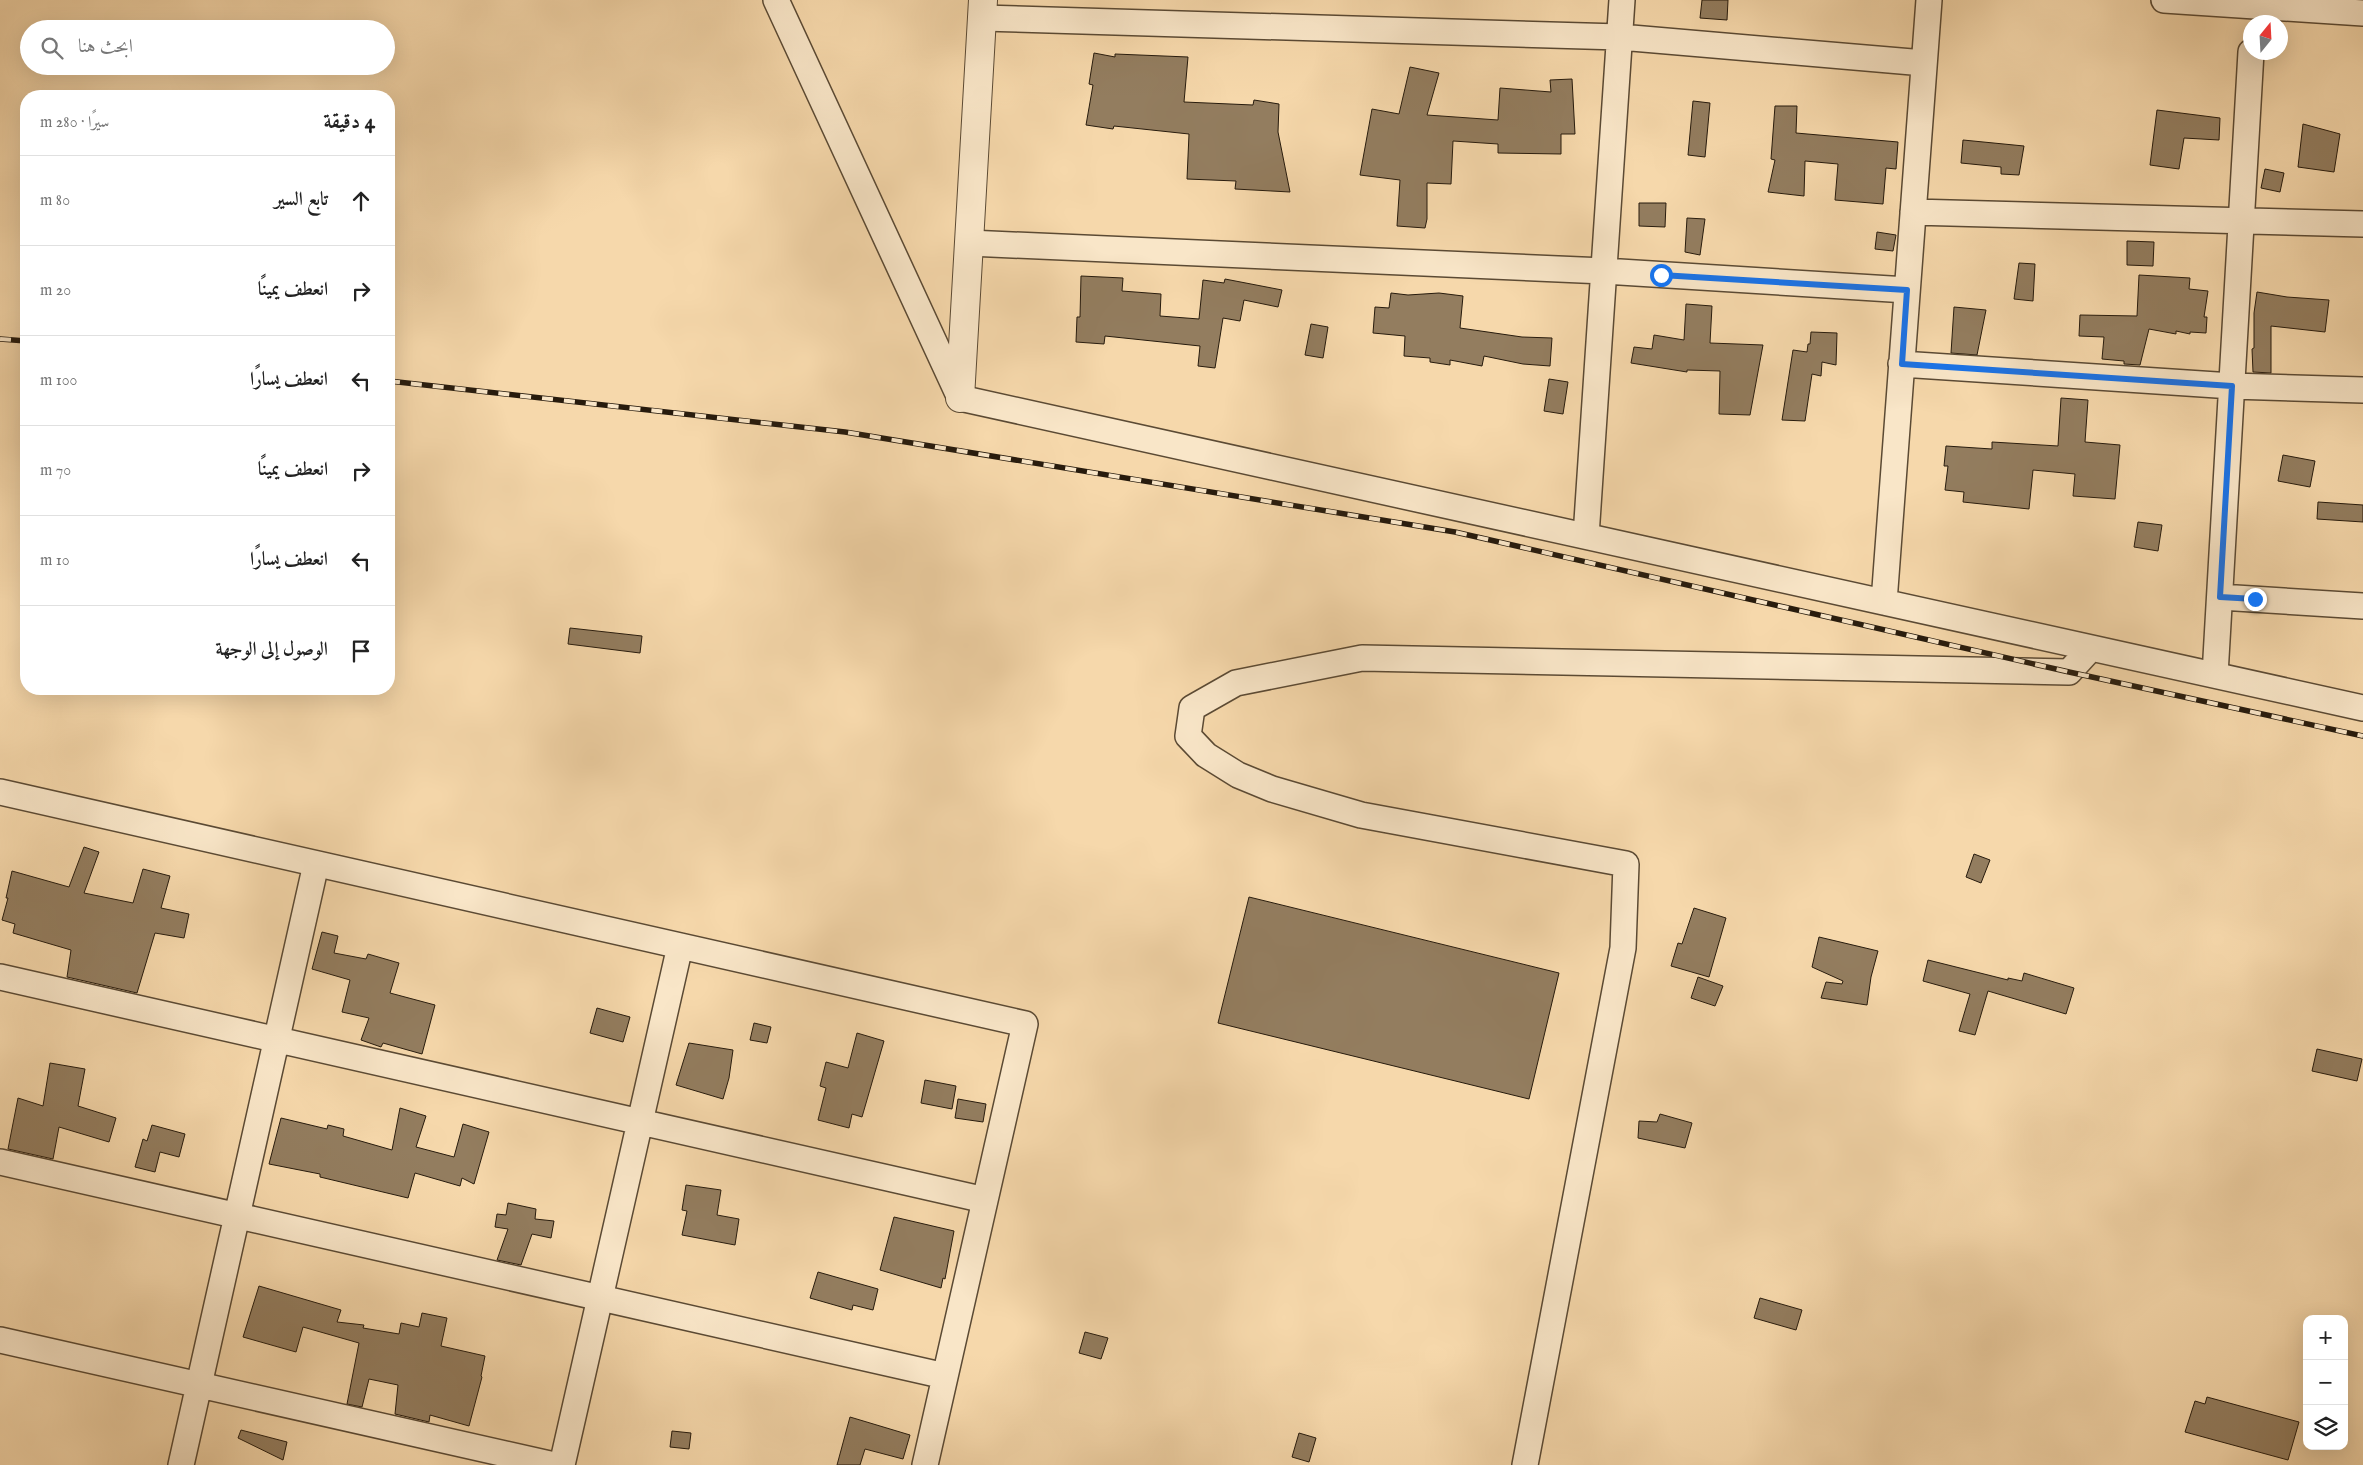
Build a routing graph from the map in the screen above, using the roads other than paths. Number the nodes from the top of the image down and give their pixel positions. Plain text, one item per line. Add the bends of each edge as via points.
1 (776, 0) edge
2 (1622, 0) edge
3 (1929, 0) edge
4 (2164, 0) edge
5 (982, 9) edge
6 (2254, 10) edge
7 (2363, 13) edge
8 (1620, 37) junction
9 (2251, 60) edge
10 (1924, 63) junction
11 (1913, 212) junction
12 (2242, 220) junction
13 (2363, 224) edge
14 (969, 243) junction
15 (1604, 271) junction
16 (1907, 290) junction
17 (1902, 364) junction
18 (2232, 386) junction
19 (2363, 390) edge
20 (960, 398) junction
21 (1586, 536) junction
22 (2220, 597) junction
23 (1884, 602) junction
24 (2363, 606) edge
25 (2091, 648) junction
26 (2215, 675) junction
27 (2363, 708) edge
28 (0, 792) edge
29 (316, 864) junction
30 (680, 946) junction
31 (0, 977) edge
32 (277, 1040) junction
33 (640, 1122) junction
34 (0, 1162) edge
35 (985, 1200) junction
36 (238, 1215) junction
37 (600, 1297) junction
38 (0, 1340) edge
39 (945, 1376) junction
40 (199, 1384) junction
41 (181, 1465) edge
42 (554, 1465) edge
43 (562, 1465) edge
44 (925, 1465) edge
45 (1525, 1465) edge

1 - 20 street
2 - 8 street
3 - 10 street
4 - 6 street
5 - 8 street
5 - 14 street
6 - 7 street
8 - 10 street
8 - 15 street
9 - 12 street
10 - 11 street
11 - 12 street
11 - 16 street
12 - 13 street
12 - 18 street
14 - 15 street
14 - 20 street
15 - 16 street
15 - 21 street
16 - 17 street
17 - 18 street
17 - 23 street
18 - 19 street
18 - 22 street
20 - 21 street
21 - 23 street
22 - 24 street
22 - 26 street
23 - 25 street
25 - 26 street
25 - 45 street via 2069,672 1362,658 1236,683 1192,708 1188,736 1206,755 1238,776 1272,789 1361,815 1626,864 1623,948
26 - 27 street
28 - 29 street
29 - 30 street
29 - 32 street
30 - 33 street
30 - 35 street via 1025,1024
31 - 32 street
32 - 33 street
32 - 36 street
33 - 35 street
33 - 37 street
34 - 36 street
35 - 39 street
36 - 37 street
36 - 40 street
37 - 39 street
37 - 43 street
38 - 40 street
39 - 44 street
40 - 41 street
40 - 42 street

